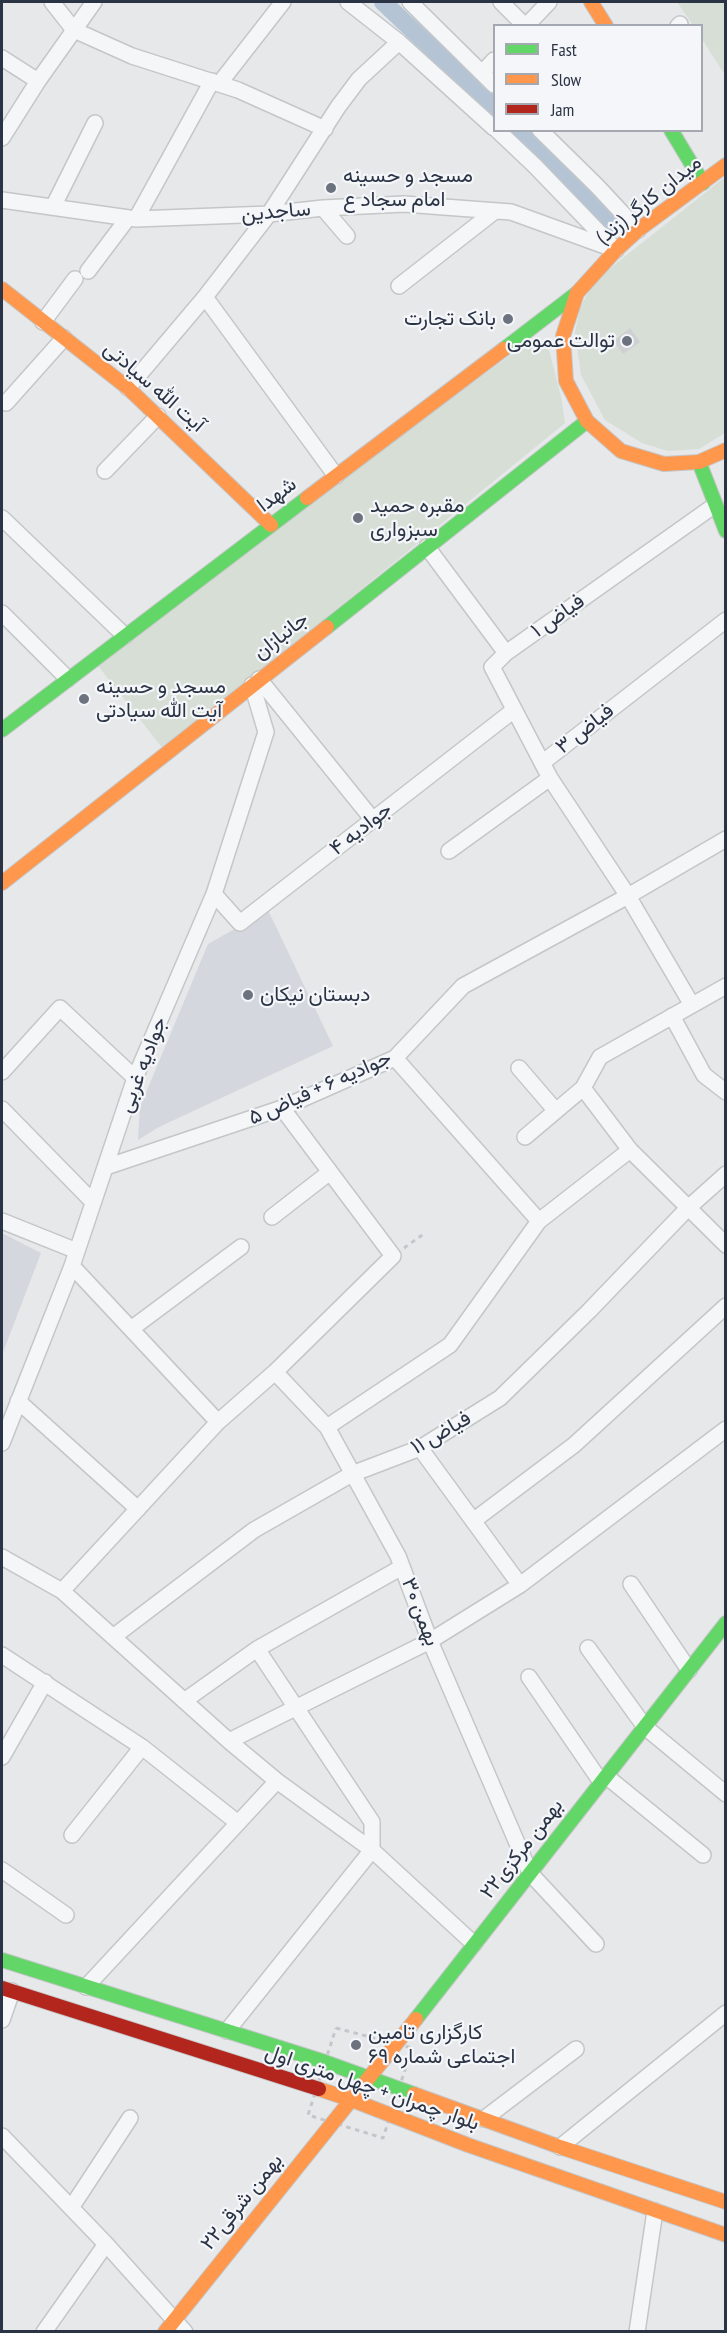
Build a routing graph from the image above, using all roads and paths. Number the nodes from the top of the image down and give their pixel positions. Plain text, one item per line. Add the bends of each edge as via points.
1 (52, 2) edge
2 (94, 2) edge
3 (283, 2) edge
4 (348, 2) edge
5 (410, 2) edge
6 (501, 2) edge
7 (549, 2) edge
8 (591, 2) edge
9 (523, 24) edge
10 (527, 24) edge
11 (605, 24) edge
12 (74, 30) junction
13 (399, 42) junction
14 (2, 58) edge
15 (493, 62) edge
16 (482, 73) junction
17 (38, 81) junction
18 (215, 82) junction
19 (493, 84) edge
20 (95, 123) dead end
21 (493, 126) edge
22 (325, 129) junction
23 (499, 132) edge
24 (542, 132) edge
25 (672, 132) edge
26 (2, 138) edge
27 (726, 165) edge
28 (703, 183) junction
29 (2, 200) edge
30 (53, 207) junction
31 (323, 208) junction
32 (495, 211) junction
33 (269, 214) junction
34 (132, 218) junction
35 (638, 230) junction
36 (347, 236) dead end
37 (616, 250) junction
38 (399, 286) dead end
39 (2, 289) edge
40 (577, 293) junction
41 (205, 297) junction
42 (43, 322) junction
43 (63, 338) junction
44 (128, 388) junction
45 (6, 403) dead end
46 (158, 416) junction
47 (587, 421) junction
48 (726, 450) edge
49 (699, 462) junction
50 (105, 471) dead end
51 (336, 476) junction
52 (715, 505) junction
53 (2, 518) edge
54 (271, 525) junction
55 (726, 531) edge
56 (427, 547) junction
57 (2, 613) edge
58 (726, 620) edge
59 (125, 636) junction
60 (507, 653) junction
61 (68, 679) junction
62 (256, 682) junction
63 (514, 710) junction
64 (2, 730) edge
65 (542, 763) junction
66 (550, 778) junction
67 (373, 820) junction
68 (726, 839) edge
69 (448, 851) dead end
70 (2, 883) edge
71 (214, 894) junction
72 (628, 896) junction
73 (726, 986) edge
74 (718, 997) edge
75 (692, 1005) junction
76 (672, 1016) junction
77 (395, 1058) junction
78 (519, 1068) dead end
79 (2, 1072) edge
80 (135, 1078) junction
81 (583, 1088) junction
82 (726, 1092) edge
83 (282, 1108) junction
84 (2, 1110) edge
85 (556, 1111) junction
86 (525, 1137) dead end
87 (630, 1150) junction
88 (106, 1167) junction
89 (330, 1172) junction
90 (726, 1174) edge
91 (93, 1202) junction
92 (688, 1208) junction
93 (272, 1217) dead end
94 (2, 1221) edge
95 (539, 1221) junction
96 (424, 1233) dead end
97 (726, 1245) edge
98 (241, 1247) dead end
99 (77, 1251) junction
100 (393, 1256) junction
101 (72, 1266) junction
102 (726, 1306) edge
103 (131, 1329) junction
104 (275, 1372) junction
105 (18, 1401) junction
106 (218, 1422) junction
107 (327, 1428) junction
108 (726, 1429) edge
109 (2, 1443) edge
110 (420, 1448) junction
111 (351, 1474) junction
112 (138, 1509) junction
113 (473, 1521) junction
114 (2, 1557) edge
115 (402, 1566) junction
116 (631, 1584) dead end
117 (520, 1586) junction
118 (62, 1591) junction
119 (726, 1623) edge
120 (113, 1637) junction
121 (430, 1641) junction
122 (588, 1648) dead end
123 (257, 1649) junction
124 (2, 1655) edge
125 (689, 1670) junction
126 (529, 1677) dead end
127 (45, 1682) junction
128 (184, 1701) junction
129 (296, 1706) junction
130 (645, 1726) junction
131 (229, 1741) junction
132 (142, 1747) junction
133 (2, 1757) edge
134 (603, 1779) junction
135 (276, 1781) junction
136 (726, 1794) edge
137 (238, 1823) junction
138 (72, 1835) dead end
139 (372, 1850) junction
140 (703, 1855) dead end
141 (2, 1870) edge
142 (530, 1873) junction
143 (66, 1915) dead end
144 (474, 1944) junction
145 (596, 1944) dead end
146 (2, 1960) edge
147 (86, 1987) junction
148 (7, 1990) edge
149 (726, 2013) edge
150 (2, 2020) edge
151 (227, 2031) junction
152 (576, 2049) dead end
153 (370, 2078) junction
154 (352, 2100) junction
155 (130, 2118) dead end
156 (484, 2119) junction
157 (2, 2136) edge
158 (560, 2146) junction
159 (726, 2202) edge
160 (71, 2208) junction
161 (655, 2211) junction
162 (726, 2235) edge
163 (106, 2244) junction
164 (170, 2325) edge
165 (44, 2331) edge
166 (185, 2331) edge
167 (637, 2331) edge

1 - 12 street
2 - 12 street
3 - 18 street
4 - 13 street
5 - 16 street
6 - 9 street
7 - 10 street
8 - 11 main road
12 - 17 street
12 - 18 street via 132,56
13 - 21 street
13 - 22 street via 359,79
14 - 17 street
15 - 16 street
16 - 19 street
17 - 26 street
18 - 22 street
18 - 34 street
20 - 30 street
22 - 33 street
23 - 37 street
24 - 35 street
25 - 28 main road
27 - 28 main road, میدان کارگر (زند)
28 - 35 main road, میدان کارگر (زند)
29 - 30 street, ساجدین
30 - 34 street, ساجدین
31 - 32 street, ساجدین via 404,204
31 - 33 street, ساجدین
31 - 36 street
32 - 37 street, ساجدین via 511,212
32 - 38 street
33 - 34 street, ساجدین
33 - 41 street
34 - 42 street
35 - 37 main road, میدان کارگر (زند)
37 - 40 main road, میدان کارگر (زند)
39 - 42 main road, آیت الله سیادتی
40 - 47 main road, میدان کارگر (زند) via 563,336 566,381
40 - 51 main road, شهدا
41 - 44 street
41 - 51 street
42 - 43 main road, آیت الله سیادتی
43 - 44 main road, آیت الله سیادتی
43 - 45 street
44 - 46 main road, آیت الله سیادتی
46 - 50 street
46 - 54 main road, آیت الله سیادتی
47 - 49 main road, میدان کارگر (زند) via 621,451 664,464
47 - 56 main road, جانبازان
48 - 49 main road, میدان کارگر (زند)
49 - 52 main road
51 - 54 main road, شهدا
52 - 55 main road
52 - 60 street, فیاض ۱
53 - 59 street
54 - 59 main road, شهدا
56 - 60 street
56 - 62 main road, جانبازان
57 - 61 street
58 - 65 street, فیاض ۳
59 - 61 main road, شهدا
60 - 63 street, فیاض ۱ via 492,667
61 - 64 main road, شهدا
62 - 67 street
62 - 70 main road, جانبازان
62 - 71 street, جوادیه غربی via 266,732
63 - 65 street, فیاض ۱
63 - 67 street, جوادیه ۴
65 - 66 street, فیاض ۳
66 - 69 street
66 - 72 street, فیاض ۳
67 - 71 street, جوادیه ۴ via 240,923
68 - 72 street, جوادیه ۶ + فیاض ۵
71 - 80 street, جوادیه غربی
72 - 75 street, فیاض ۳
72 - 77 street, جوادیه ۶ + فیاض ۵ via 463,986
73 - 74 street
74 - 75 street
75 - 76 street
76 - 81 street via 600,1057
76 - 82 street via 704,1075
77 - 83 street, جوادیه ۶ + فیاض ۵
77 - 95 street
78 - 85 street
79 - 80 street via 60,1008
80 - 88 street, جوادیه غربی
81 - 85 street
81 - 87 street
83 - 88 street, جوادیه ۶ + فیاض ۵
83 - 89 street
84 - 91 street
85 - 86 street
87 - 92 street
87 - 95 street
88 - 91 street, جوادیه غربی
89 - 93 street
89 - 100 street
90 - 92 street, فیاض ۱۱
91 - 99 street, جوادیه غربی
92 - 97 street
92 - 110 street, فیاض ۱۱ via 501,1398
94 - 99 street
95 - 107 street via 450,1345
96 - 100 path
98 - 103 street
99 - 101 street, جوادیه غربی
100 - 104 street
101 - 103 street
101 - 105 street, جوادیه غربی
102 - 113 street via 574,1445
103 - 106 street
104 - 106 street
104 - 107 street, بهمن ۳۰
105 - 109 street, جوادیه غربی
105 - 112 street
106 - 112 street
107 - 111 street, بهمن ۳۰
108 - 117 street
110 - 111 street, فیاض ۱۱
110 - 113 street
111 - 115 street, بهمن ۳۰
111 - 120 street, فیاض ۱۱ via 254,1530
112 - 118 street
113 - 117 street
114 - 118 street
115 - 121 street, بهمن ۳۰
115 - 123 street
116 - 125 street
117 - 121 street
118 - 120 street
119 - 125 main road, ۲۲بهمن مرکزی
120 - 128 street
121 - 129 street
121 - 142 street, بهمن ۳۰
122 - 130 street
123 - 128 street
123 - 129 street
124 - 127 street
125 - 130 main road, ۲۲بهمن مرکزی
126 - 134 street
127 - 132 street
127 - 133 street
128 - 131 street
129 - 131 street
129 - 139 street via 372,1822
130 - 134 main road, ۲۲بهمن مرکزی
130 - 136 street
131 - 135 street
132 - 137 street
132 - 138 street
134 - 140 street
134 - 142 main road, ۲۲بهمن مرکزی
135 - 137 street
135 - 139 street
137 - 147 street
139 - 144 street
139 - 151 street
141 - 143 street
142 - 144 main road, ۲۲بهمن مرکزی
142 - 145 street, بهمن ۳۰
144 - 153 main road, ۲۲بهمن مرکزی
146 - 147 main road, بلوار چمران + چهل متری اول
147 - 151 main road, بلوار چمران + چهل متری اول
148 - 150 street
148 - 154 main road, بلوار چمران + چهل متری اول
149 - 158 street
151 - 153 main road, بلوار چمران + چهل متری اول
152 - 156 street
153 - 154 main road, ۲۲بهمن مرکزی
153 - 156 main road, بلوار چمران + چهل متری اول
154 - 161 main road, بلوار چمران + چهل متری اول
154 - 164 main road, ۲۲بهمن شرقی
155 - 160 street
156 - 158 main road, بلوار چمران + چهل متری اول
157 - 160 street
158 - 159 main road, بلوار چمران + چهل متری اول
160 - 163 street
161 - 162 main road, بلوار چمران + چهل متری اول
161 - 167 street
163 - 164 street
163 - 165 street
164 - 166 street

